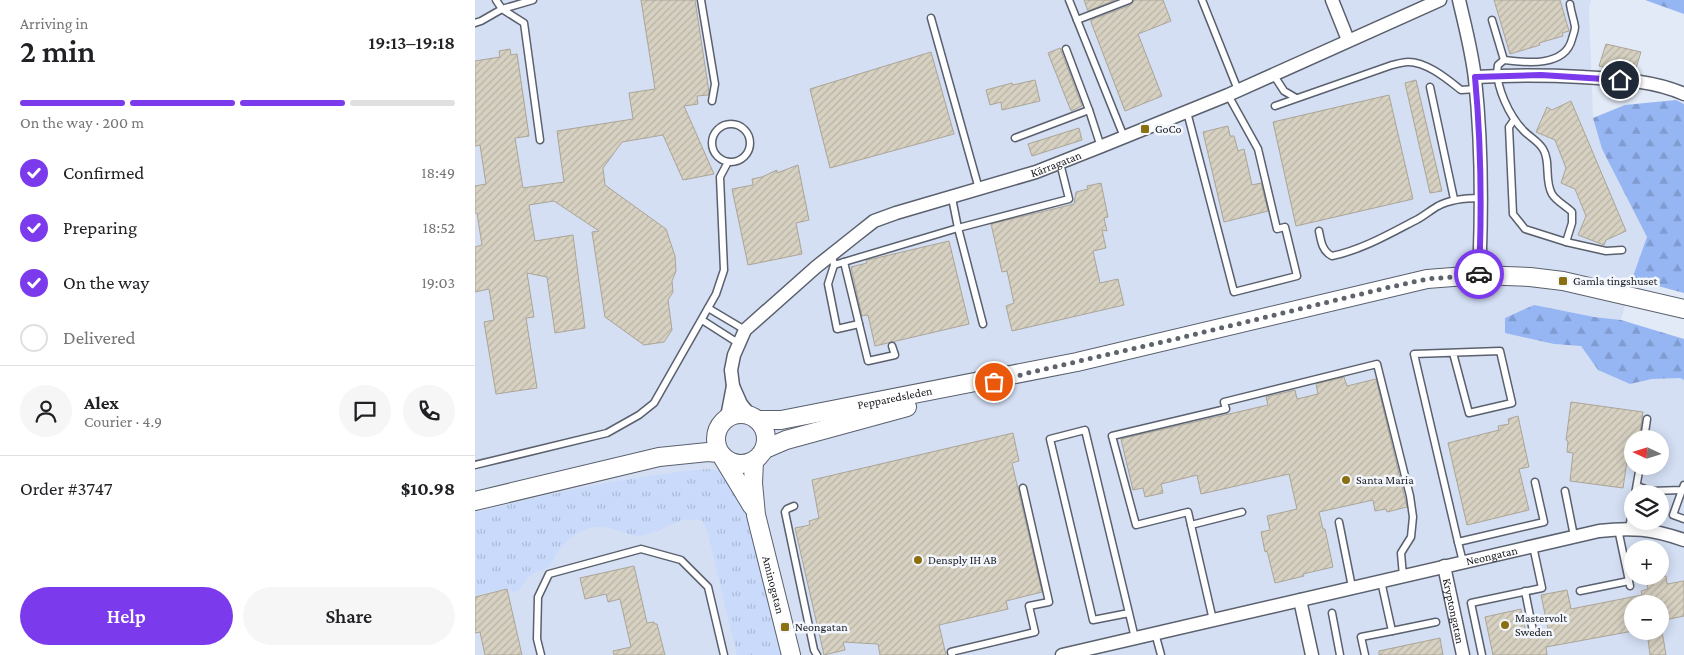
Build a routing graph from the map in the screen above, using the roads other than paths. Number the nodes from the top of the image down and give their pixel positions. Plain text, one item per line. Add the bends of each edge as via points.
1 (496, 0) edge
2 (533, 0) edge
3 (701, 0) edge
4 (1069, 0) edge
5 (1129, 0) edge
6 (1202, 0) edge
7 (1332, 0) edge
8 (1440, 0) edge
9 (1459, 0) edge
10 (1570, 4) dead end
11 (502, 9) junction
12 (931, 18) dead end
13 (1077, 20) junction
14 (1492, 20) dead end
15 (475, 23) edge
16 (1349, 40) junction
17 (1066, 49) dead end
18 (1504, 60) junction
19 (1273, 74) junction
20 (1497, 76) junction
21 (1475, 83) junction
22 (1430, 87) dead end
23 (1233, 93) junction
24 (1684, 94) edge
25 (1296, 98) junction
26 (712, 101) dead end
27 (1275, 106) dead end
28 (1089, 110) junction
29 (1187, 112) junction
30 (1514, 120) junction
31 (1124, 137) junction
32 (1015, 138) dead end
33 (540, 140) dead end
34 (1101, 147) junction
35 (728, 162) junction
36 (1059, 163) junction
37 (979, 189) junction
38 (952, 198) junction
39 (1479, 198) junction
40 (1454, 199) junction
41 (958, 228) junction
42 (1319, 231) dead end
43 (1566, 242) junction
44 (1621, 250) dead end
45 (833, 260) junction
46 (844, 262) junction
47 (1479, 275) junction
48 (708, 308) junction
49 (1684, 309) edge
50 (701, 320) junction
51 (859, 324) junction
52 (983, 324) dead end
53 (745, 330) junction
54 (738, 343) junction
55 (893, 346) dead end
56 (1453, 353) junction
57 (1032, 372) junction
58 (733, 386) junction
59 (754, 417) junction
60 (1647, 419) dead end
61 (722, 423) junction
62 (1645, 430) edge
63 (764, 452) junction
64 (659, 456) junction
65 (725, 461) junction
66 (475, 465) edge
67 (1535, 482) dead end
68 (1683, 487) edge
69 (1023, 488) dead end
70 (1669, 488) edge
71 (1565, 491) dead end
72 (475, 501) edge
73 (794, 506) dead end
74 (1242, 512) dead end
75 (757, 515) junction
76 (1684, 519) edge
77 (1339, 522) dead end
78 (1191, 525) junction
79 (1623, 528) junction
80 (1574, 536) junction
81 (1684, 540) edge
82 (1458, 542) junction
83 (1533, 546) junction
84 (1463, 562) junction
85 (1444, 566) junction
86 (1403, 576) junction
87 (1381, 581) junction
88 (1353, 588) junction
89 (1525, 591) junction
90 (1580, 591) dead end
91 (1300, 600) junction
92 (1129, 613) junction
93 (1332, 613) dead end
94 (1213, 620) junction
95 (1436, 622) dead end
96 (1392, 630) junction
97 (1533, 631) dead end
98 (1155, 633) junction
99 (1135, 638) junction
100 (541, 655) edge
101 (724, 655) edge
102 (791, 655) edge
103 (817, 655) edge
104 (952, 655) edge
105 (1062, 655) edge
106 (1161, 655) edge
107 (1312, 655) edge
108 (1340, 655) edge
109 (1365, 655) edge
110 (1463, 655) edge
111 (1482, 655) edge

1 - 11 lane
2 - 11 lane
3 - 26 lane via 715,84
4 - 13 lane
5 - 13 lane
6 - 23 lane
7 - 16 street
8 - 16 street, Kärragatan
9 - 21 street
10 - 18 lane via 1575,29 1570,46 1562,54 1543,61
11 - 15 lane
11 - 33 lane via 524,23
12 - 37 lane
13 - 31 lane
14 - 18 lane
16 - 19 street, Kärragatan
17 - 28 lane
18 - 20 lane via 1498,65
19 - 23 street, Kärragatan
19 - 25 lane via 1284,91
20 - 21 street
20 - 24 street via 1606,78 1667,87
20 - 30 lane
21 - 25 lane via 1461,90 1420,64 1407,62
21 - 39 street via 1480,141
22 - 40 lane
23 - 29 street, Kärragatan
23 - 29 lane via 1258,149 1277,229 1285,227 1297,276 1234,292
25 - 27 lane
28 - 32 lane
28 - 34 lane
29 - 31 street, Kärragatan
30 - 43 lane via 1541,144 1553,195 1571,212 1572,223
30 - 43 lane via 1509,127 1513,214 1525,230
31 - 34 street, Kärragatan
34 - 36 street, Kärragatan
35 - 35 lane via 743,158 751,141 746,130 728,123 717,129 712,141 715,154
35 - 48 lane via 719,177 724,270
36 - 37 street, Kärragatan
36 - 41 lane via 1069,199
37 - 38 street, Kärragatan
38 - 41 lane
38 - 45 street, Kärragatan via 874,221
39 - 40 lane
39 - 47 street
40 - 42 lane via 1381,238 1343,254 1332,256 1326,253
41 - 46 lane
41 - 52 lane
43 - 44 lane via 1606,251
45 - 46 lane
45 - 51 lane via 828,284 837,329
45 - 53 street, Kärragatan
46 - 51 lane
47 - 49 street, Pepparedsleden via 1530,276 1563,281
47 - 57 street, Pepparedsleden via 1402,284
48 - 50 lane
48 - 53 lane
50 - 54 lane
50 - 66 lane via 654,403 639,415 607,433
51 - 55 lane via 868,361 895,355
53 - 54 street, Kärragatan
54 - 58 street, Kärragatan via 731,370
56 - 56 lane via 1500,350 1512,403 1469,413
56 - 82 lane via 1414,354
57 - 59 street, Pepparedsleden via 781,420
57 - 63 street, Pepparedsleden via 786,440
58 - 59 street, Kärragatan via 741,404
58 - 61 street, Kärragatan
59 - 61 street via 742,413
59 - 63 street via 766,433
60 - 62 lane
61 - 64 street via 697,441
61 - 65 street via 715,441
63 - 65 street via 738,464
63 - 75 street
63 - 75 street, Aminogatan via 753,483
64 - 65 street via 715,464
64 - 72 street
65 - 75 street, Aminogatan
67 - 82 lane via 1544,522
68 - 70 lane
68 - 76 lane via 1673,515
69 - 104 lane via 1049,602 1029,606 1035,632 951,652
71 - 80 lane
73 - 103 lane via 785,512
74 - 78 lane
75 - 102 street, Aminogatan
77 - 88 lane
78 - 86 lane via 1188,512 1136,524 1112,436 1226,409 1224,402 1377,364 1413,517 1411,537 1401,553
78 - 94 lane
79 - 80 street, Neongatan
79 - 81 street, Neongatan
79 - 90 lane via 1629,583
80 - 83 street, Neongatan
82 - 84 lane
83 - 84 street, Neongatan
83 - 89 lane via 1542,588
84 - 85 street, Neongatan
85 - 86 street, Neongatan
85 - 110 street, Kryptongatan
86 - 87 street, Neongatan
87 - 88 street, Neongatan
87 - 96 lane
88 - 91 street, Neongatan
89 - 97 lane
89 - 111 lane via 1471,603
91 - 94 street, Neongatan
91 - 107 street
92 - 92 lane via 1085,430 1050,439 1093,620
92 - 99 lane
93 - 108 lane
94 - 98 street, Neongatan
95 - 96 lane
96 - 109 lane via 1361,637
98 - 99 street, Neongatan
98 - 106 lane
99 - 105 street, Neongatan
100 - 101 lane via 537,639 538,597 549,574 641,549 681,560 708,587

